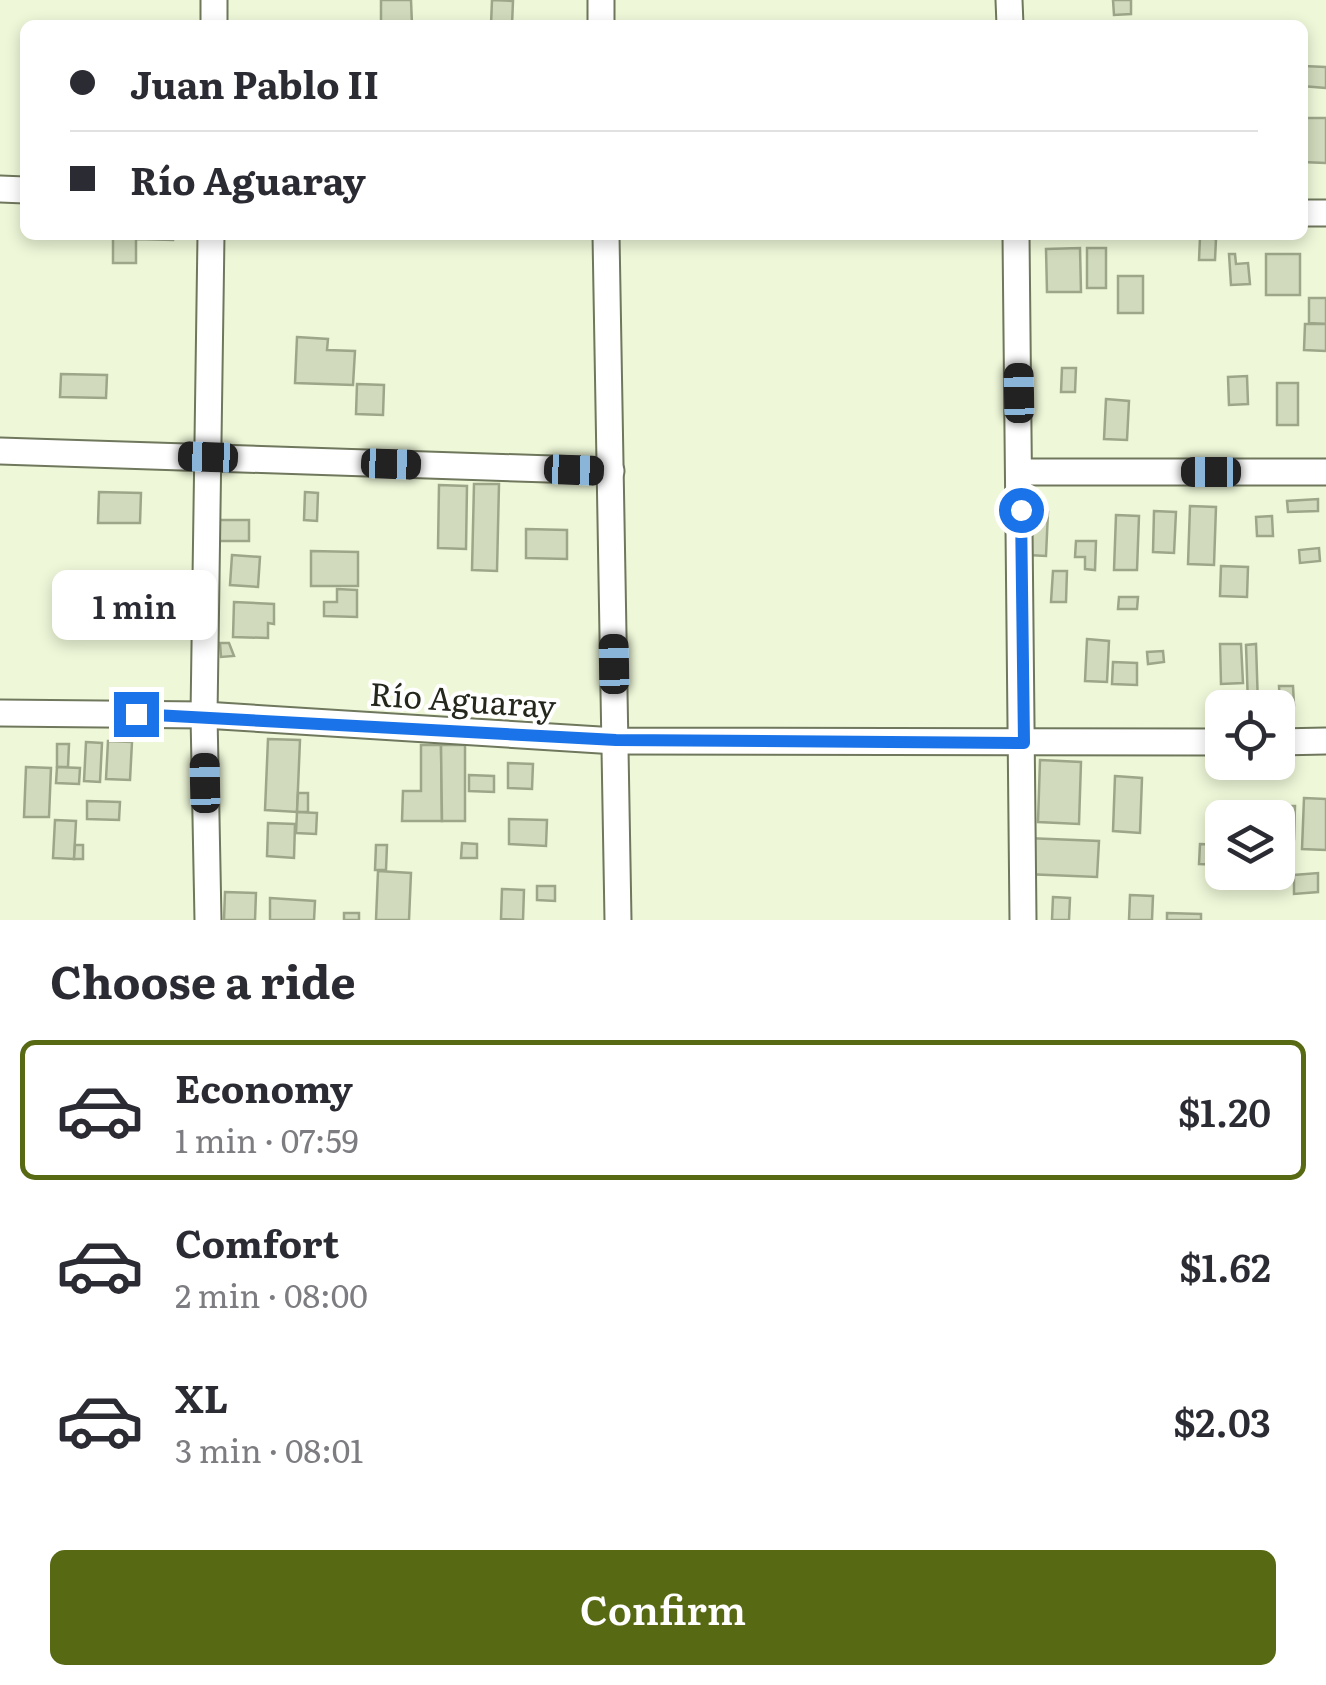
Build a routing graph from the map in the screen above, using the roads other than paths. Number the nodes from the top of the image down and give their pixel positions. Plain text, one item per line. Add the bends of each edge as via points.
1 (211, 240) edge
2 (606, 240) edge
3 (1016, 240) edge
4 (0, 451) edge
5 (208, 457) junction
6 (610, 471) junction
7 (1020, 472) junction
8 (1326, 472) edge
9 (0, 713) edge
10 (204, 715) junction
11 (616, 740) junction
12 (1326, 741) edge
13 (1205, 742) edge
14 (1295, 742) edge
15 (1024, 743) junction
16 (208, 920) edge
17 (618, 920) edge
18 (1022, 920) edge

1 - 5 street
2 - 6 street
3 - 7 street
4 - 5 street
5 - 6 street
5 - 10 street
6 - 11 street
7 - 8 street
7 - 15 street
9 - 10 street, Río Aguaray
10 - 11 street, Río Aguaray
10 - 16 street
11 - 15 street, Río Aguaray
11 - 17 street
12 - 14 street
13 - 15 street, Río Aguaray
15 - 18 street

